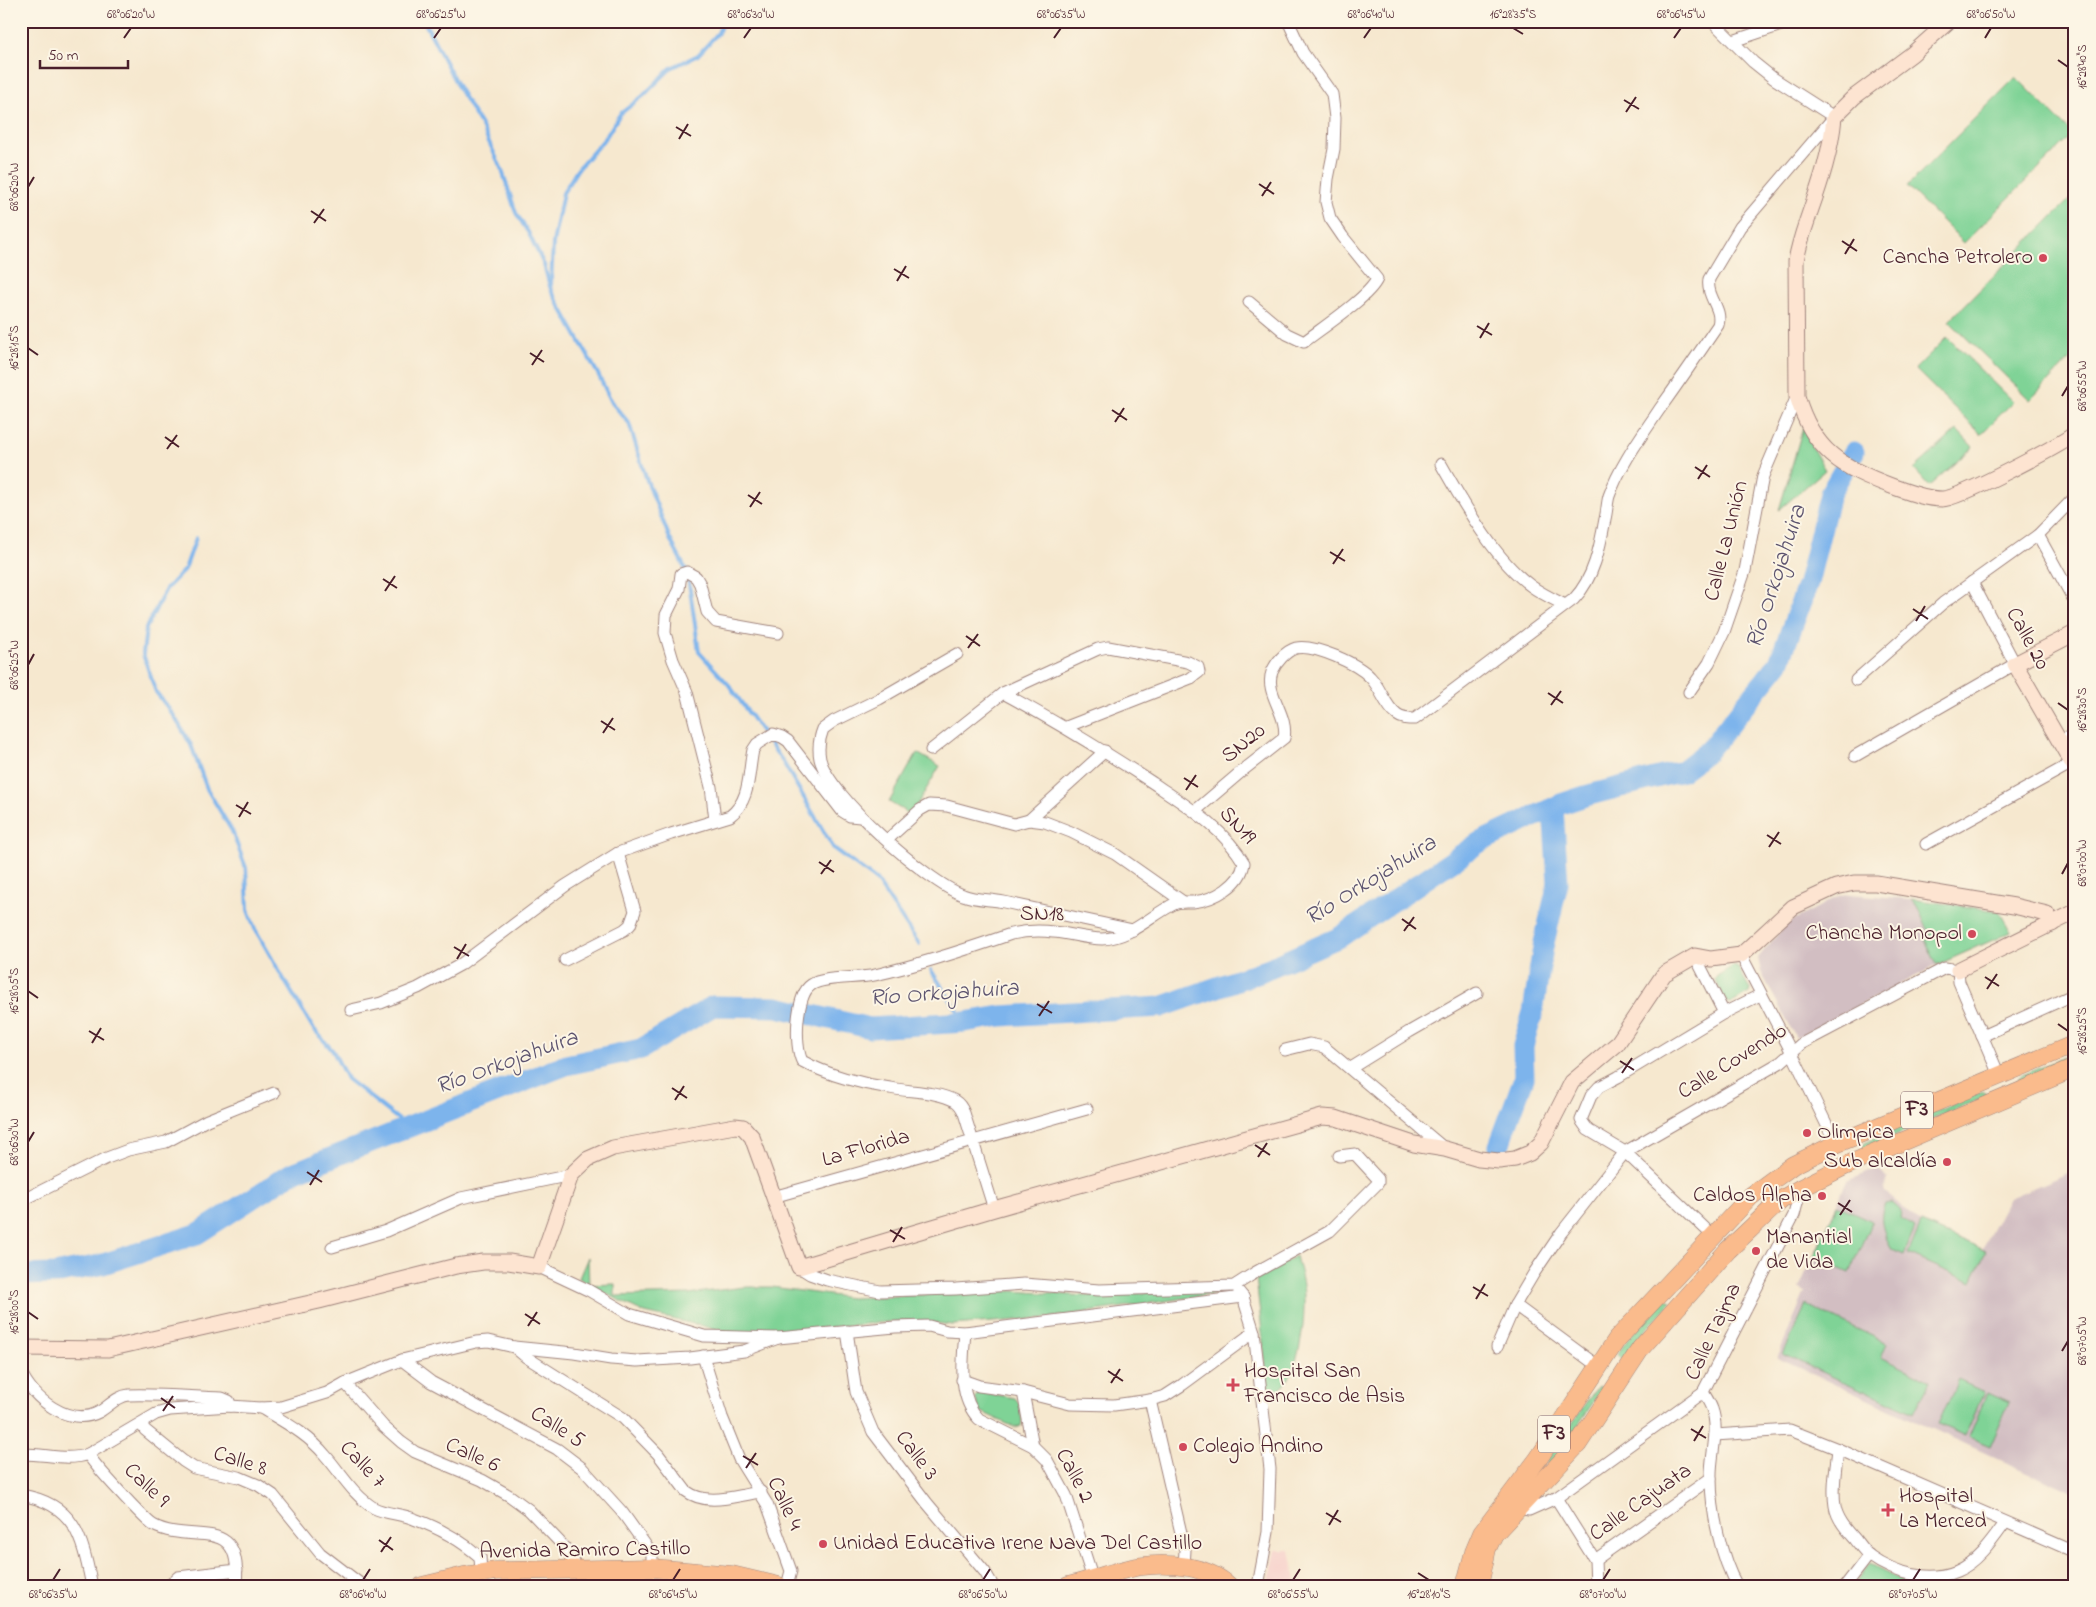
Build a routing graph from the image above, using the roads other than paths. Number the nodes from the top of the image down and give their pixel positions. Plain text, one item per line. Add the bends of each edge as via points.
1 (1288, 21) edge
2 (1712, 21) edge
3 (1794, 21) edge
4 (1949, 21) edge
5 (1733, 41) junction
6 (1834, 117) junction
7 (1249, 302) dead end
8 (1797, 396) junction
9 (2075, 434) edge
10 (1441, 464) dead end
11 (2075, 497) edge
12 (2038, 535) junction
13 (1972, 582) junction
14 (2075, 602) edge
15 (1565, 605) junction
16 (2075, 632) edge
17 (778, 633) dead end
18 (956, 654) dead end
19 (2015, 664) junction
20 (1856, 680) dead end
21 (1689, 692) dead end
22 (1003, 693) junction
23 (1066, 727) junction
24 (2075, 735) edge
25 (2059, 741) junction
26 (931, 750) dead end
27 (1105, 750) junction
28 (1855, 756) dead end
29 (2073, 765) edge
30 (1194, 812) junction
31 (860, 817) junction
32 (714, 820) junction
33 (1029, 820) junction
34 (887, 840) junction
35 (1926, 844) dead end
36 (618, 854) junction
37 (1243, 871) joint
38 (1182, 901) junction
39 (2075, 912) edge
40 (2052, 924) junction
41 (1133, 930) junction
42 (1741, 955) junction
43 (1695, 956) junction
44 (565, 960) dead end
45 (1958, 970) junction
46 (1477, 993) dead end
47 (2075, 994) edge
48 (1760, 995) junction
49 (352, 1010) dead end
50 (1724, 1013) junction
51 (1982, 1036) junction
52 (2075, 1044) edge
53 (1285, 1050) dead end
54 (1792, 1053) junction
55 (1351, 1068) junction
56 (2075, 1068) edge
57 (1999, 1076) junction
58 (274, 1093) dead end
59 (2008, 1096) junction
60 (1087, 1108) dead end
61 (971, 1140) junction
62 (1836, 1144) junction
63 (1445, 1149) junction
64 (1625, 1152) junction
65 (1339, 1156) dead end
66 (1845, 1166) junction
67 (571, 1175) junction
68 (1801, 1188) junction
69 (772, 1197) junction
70 (21, 1201) edge
71 (994, 1209) junction
72 (1712, 1235) junction
73 (332, 1247) dead end
74 (1728, 1250) junction
75 (539, 1267) junction
76 (799, 1267) junction
77 (1234, 1286) junction
78 (1243, 1297) junction
79 (1515, 1305) junction
80 (847, 1331) junction
81 (965, 1332) junction
82 (1254, 1332) junction
83 (778, 1338) junction
84 (514, 1347) junction
85 (1497, 1347) dead end
86 (21, 1348) edge
87 (703, 1356) junction
88 (402, 1360) junction
89 (1599, 1367) junction
90 (21, 1372) edge
91 (962, 1380) junction
92 (1619, 1380) junction
93 (345, 1383) junction
94 (1023, 1392) junction
95 (1703, 1392) junction
96 (1150, 1400) junction
97 (230, 1406) junction
98 (261, 1408) junction
99 (141, 1424) junction
100 (1715, 1435) junction
101 (1033, 1446) junction
102 (1838, 1449) junction
103 (21, 1454) edge
104 (88, 1454) junction
105 (1711, 1478) junction
106 (761, 1492) junction
107 (21, 1495) edge
108 (1556, 1498) junction
109 (1512, 1504) junction
110 (2005, 1523) junction
111 (2075, 1552) edge
112 (1869, 1555) junction
113 (1596, 1560) junction
114 (1184, 1566) junction
115 (652, 1568) junction
116 (237, 1570) junction
117 (574, 1570) junction
118 (481, 1573) junction
119 (609, 1578) edge
120 (1115, 1578) edge
121 (1093, 1579) junction
122 (1908, 1580) edge
123 (1476, 1585) edge
124 (92, 1586) edge
125 (168, 1586) edge
126 (236, 1586) edge
127 (363, 1586) edge
128 (422, 1586) edge
129 (779, 1586) edge
130 (787, 1586) edge
131 (993, 1586) edge
132 (1068, 1586) edge
133 (1209, 1586) edge
134 (1229, 1586) edge
135 (1258, 1586) edge
136 (1596, 1586) edge
137 (1737, 1586) edge
138 (1845, 1586) edge

1 - 7 street via 1303,53 1332,94 1334,149 1326,202 1330,218 1377,280 1347,309 1304,342 1286,334
2 - 5 street
3 - 5 street
4 - 6 main road
5 - 6 street via 1773,78
6 - 8 main road via 1826,165 1796,261
6 - 15 street, SN20 via 1740,227 1718,261 1707,289 1718,313 1718,325 1623,468 1609,497 1589,579 1579,594
8 - 9 main road via 1803,416 1816,439 1831,456 1858,472 1902,490 1943,499 1971,489
8 - 21 street, Calle La Unión via 1764,476 1745,571 1724,632 1709,664
10 - 15 street via 1504,561 1531,586
11 - 12 street
12 - 13 street
12 - 14 street
13 - 19 street, Calle 20
13 - 20 street via 1943,603
15 - 30 street, SN20 via 1415,719 1398,716 1369,676 1355,665 1308,648 1286,653 1272,673 1272,687 1285,722 1284,738
16 - 19 main road
17 - 32 street via 716,622 707,612 700,584 690,572 682,574 679,589 666,615 665,633 687,692 711,787
18 - 31 street via 823,729 820,759
19 - 25 main road, Calle 20
19 - 28 street
22 - 23 street, SN19
22 - 23 street via 1098,649 1117,649 1188,662 1198,667 1199,672 1191,678
22 - 26 street
23 - 27 street, SN19
24 - 25 street
25 - 29 main road, Calle 20
27 - 30 street, SN19
27 - 33 street
29 - 35 street
30 - 37 street, SN19 via 1222,835 1244,863
31 - 32 street via 842,811 788,741 773,734 753,750 742,804 730,816
31 - 34 street
32 - 36 street
33 - 34 street via 1014,824 947,806 929,805
33 - 38 street via 1071,832 1115,854
34 - 41 street via 931,877 965,897 994,900
36 - 44 street via 635,911 633,919 624,930
36 - 49 street via 565,886 460,965 418,988 381,1003
37 - 38 street, SN18 via 1237,881 1210,898
38 - 41 street, SN18
39 - 40 main road, Calle Covendo
40 - 42 main road via 2047,914 2014,906 1854,882 1793,907
40 - 45 main road, Calle Covendo
41 - 61 street, SN18 via 1102,939 1026,931 874,975 821,980 809,986 803,996 796,1033 802,1061 846,1078 954,1101 964,1113
42 - 43 main road
42 - 48 street
43 - 50 street
43 - 63 main road via 1664,974 1617,1044 1572,1082 1541,1143 1530,1153 1499,1161
45 - 51 street via 1959,982
45 - 54 street, Calle Covendo via 1944,968 1801,1044
46 - 55 street
47 - 51 street
48 - 50 street
48 - 54 street
50 - 64 street via 1599,1087 1591,1096 1581,1120 1588,1130
51 - 57 street
52 - 57 main road, F3
53 - 55 street via 1317,1044
54 - 62 street
54 - 64 street, Calle Covendo
55 - 63 street
56 - 59 main road, F3
57 - 59 main road
57 - 62 main road, F3
58 - 70 street via 207,1120 166,1142 107,1158
59 - 66 main road, F3
60 - 61 street, La Florida
61 - 69 street, La Florida
61 - 71 street
62 - 66 main road
62 - 72 main road, F3 via 1763,1185
63 - 71 main road via 1414,1144 1336,1118 1322,1117
64 - 72 street
64 - 79 street, Calle Covendo via 1561,1233
65 - 77 street via 1355,1154 1360,1157 1378,1183 1330,1230
66 - 68 main road, F3
67 - 69 main road via 588,1160 613,1148 735,1126 743,1127 752,1137
67 - 73 street via 461,1198 386,1231
67 - 75 main road
68 - 74 main road, F3 via 1781,1200
68 - 95 street, Calle Tajma via 1794,1215
69 - 76 main road
71 - 76 main road
72 - 74 main road
72 - 89 main road, F3 via 1617,1339
74 - 92 main road, F3 via 1641,1348
75 - 83 street via 629,1314 666,1325 704,1336
75 - 86 main road via 509,1262 456,1266 319,1302 108,1349
76 - 77 street via 827,1280 880,1291 1024,1284 1099,1290
77 - 78 street
78 - 81 street
78 - 82 street
79 - 85 street, Calle Covendo
79 - 89 street
80 - 81 street via 929,1326
80 - 83 street
80 - 131 street, Calle 3 via 856,1392 872,1432
81 - 91 street
82 - 96 street via 1182,1385
82 - 135 street via 1270,1469 1268,1532
83 - 87 street via 744,1351
84 - 87 street via 611,1360
84 - 88 street via 488,1341 476,1342
84 - 106 street via 623,1418 693,1496 706,1500
87 - 106 street, Calle 4 via 722,1418 739,1459
88 - 93 street
88 - 115 street, Calle 5 via 431,1382 557,1449 582,1468 622,1512 652,1554
89 - 92 main road
89 - 109 main road, F3
90 - 97 street via 40,1398 63,1413 75,1415 98,1412 126,1395 222,1398 229,1401
91 - 94 street via 979,1386
91 - 101 street via 974,1414 979,1419
92 - 109 main road, F3 via 1578,1444
93 - 98 street via 303,1402
93 - 117 street, Calle 6 via 383,1426 415,1452 482,1480 529,1510 573,1556
94 - 96 street via 1070,1404 1114,1405
94 - 101 street, Calle 2
95 - 100 street, Calle Tajma via 1712,1409
95 - 108 street
96 - 114 street via 1185,1550
97 - 98 street
97 - 99 street via 170,1410
98 - 118 street, Calle 7 via 310,1440 363,1500 376,1509 414,1518 468,1548 480,1557
99 - 104 street
99 - 127 street, Calle 8 via 189,1464 208,1472 239,1477 273,1495 320,1553
100 - 102 street via 1790,1430
100 - 105 street, Calle Tajma
101 - 121 street, Calle 2 via 1047,1460 1066,1494
102 - 110 street
102 - 112 street via 1835,1508 1845,1528
103 - 104 street via 72,1458
104 - 116 street, Calle 9 via 153,1524 178,1533 217,1536 233,1552
105 - 113 street, Calle Cajuata
105 - 137 street, Calle Tajma via 1718,1535
106 - 130 street, Calle 4 via 790,1571
107 - 124 street via 57,1506 72,1523
108 - 109 street via 1528,1510
108 - 113 street
109 - 123 main road, F3 via 1482,1533 1474,1552
110 - 111 street
110 - 122 street via 1986,1548 1957,1571
112 - 122 street
112 - 138 street
113 - 136 street
114 - 120 main road via 1142,1565
114 - 133 main road
114 - 134 main road via 1202,1570
115 - 119 main road, Avenida Ramiro Castillo
115 - 129 main road, Avenida Ramiro Castillo via 732,1575
116 - 125 street via 178,1577
116 - 126 street, Calle 9
117 - 118 main road, Avenida Ramiro Castillo
117 - 119 main road, Avenida Ramiro Castillo
118 - 128 main road, Avenida Ramiro Castillo
120 - 121 main road
121 - 132 main road

